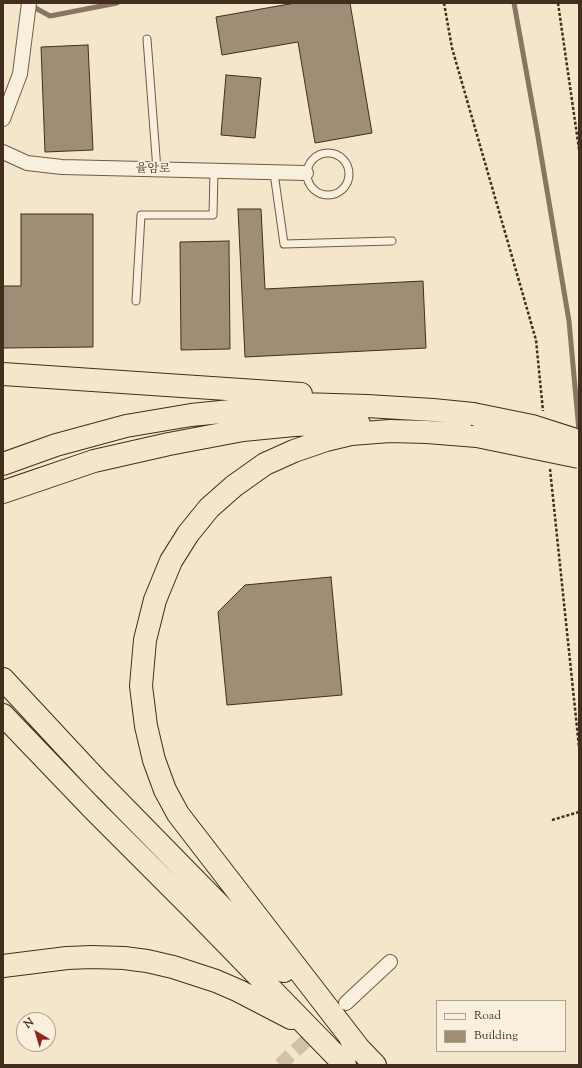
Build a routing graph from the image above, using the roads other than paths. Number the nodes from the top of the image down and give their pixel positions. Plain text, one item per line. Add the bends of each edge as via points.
1 (29, 3) edge
2 (147, 39) dead end
3 (3, 119) edge
4 (3, 152) edge
5 (157, 170) junction
6 (214, 171) junction
7 (274, 172) junction
8 (306, 173) junction
9 (392, 241) dead end
10 (136, 301) dead end
11 (3, 374) edge
12 (433, 410) junction
13 (477, 436) junction
14 (579, 441) edge
15 (579, 457) edge
16 (3, 464) edge
17 (3, 492) edge
18 (3, 679) edge
19 (3, 714) edge
20 (3, 731) edge
21 (94, 810) junction
22 (390, 962) dead end
23 (3, 966) edge
24 (346, 1003) tunnel mouth
25 (307, 1026) junction
26 (368, 1058) edge
27 (345, 1065) edge

1 - 3 street via 20,74
2 - 5 lane
4 - 5 street, 율암로 via 28,163 62,167
5 - 6 street, 율암로
6 - 7 street, 율암로
6 - 10 lane via 213,215 141,215
7 - 8 street, 율암로
7 - 9 lane via 284,244
8 - 8 lane via 310,187 315,192 328,195 341,190 349,179 348,165 344,159 331,152 324,152 311,160
11 - 12 highway via 365,398
12 - 14 highway, bridge via 473,414 532,426
12 - 16 highway via 301,404 191,415 126,426 56,445
13 - 15 highway, bridge
13 - 17 highway via 412,427 344,423 243,430 94,461
13 - 26 highway via 427,432 351,434 294,451 265,464 209,508 188,534 171,561 155,600 145,640 141,686 146,726 154,760 165,790 178,814 196,838
18 - 26 highway via 96,779
19 - 21 highway
20 - 21 highway
21 - 25 highway
22 - 24 street
23 - 25 highway via 92,957 147,961 216,981
25 - 27 highway

